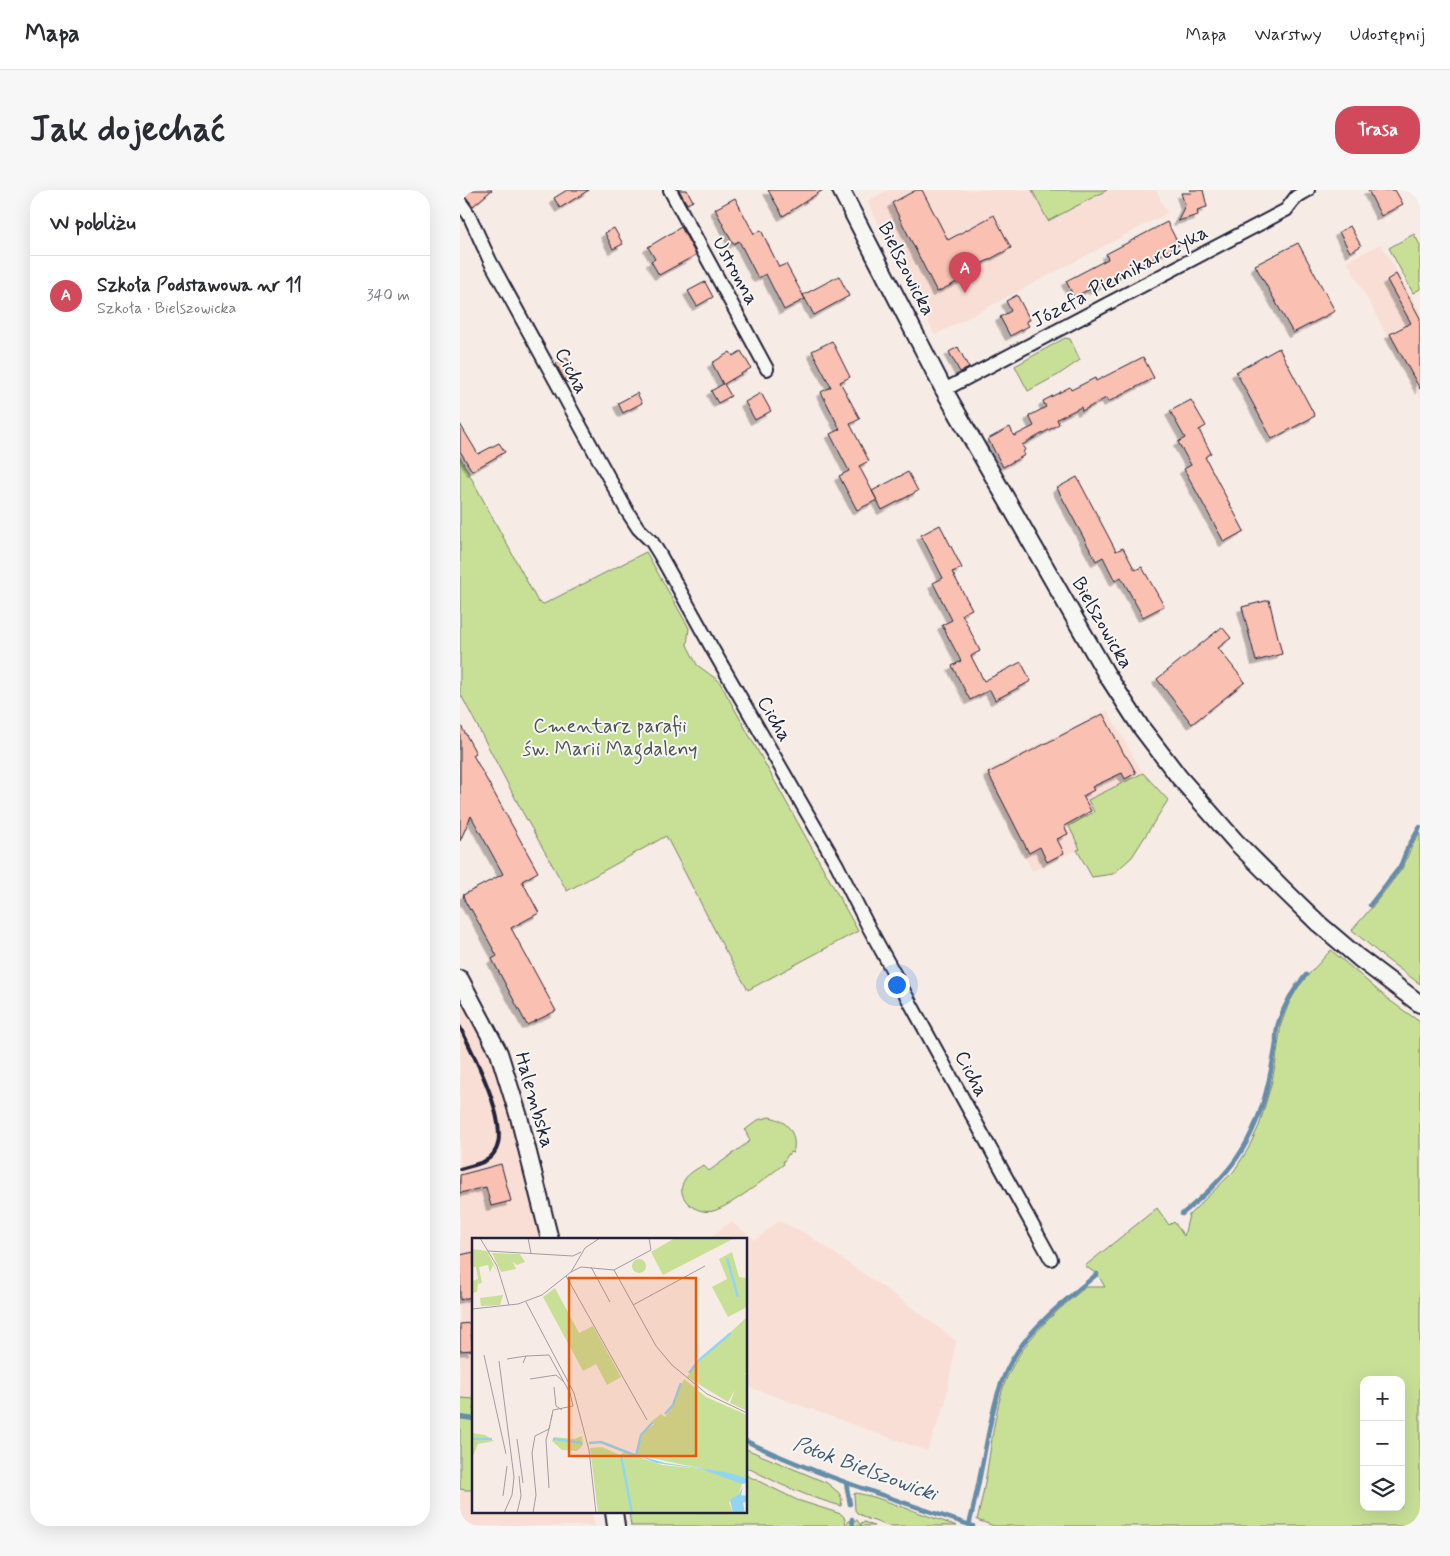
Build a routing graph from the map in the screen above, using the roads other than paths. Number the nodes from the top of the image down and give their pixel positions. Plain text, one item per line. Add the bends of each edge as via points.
1 (670, 190) edge
2 (841, 190) edge
3 (1308, 190) edge
4 (460, 202) edge
5 (767, 369) dead end
6 (944, 390) junction
7 (460, 979) edge
8 (1420, 1004) edge
9 (549, 1238) edge
10 (1051, 1259) dead end

1 - 5 street, Ustronna
2 - 6 street, Bielszowicka
3 - 6 street, Józefa Piernikarczyka via 1286,210
4 - 10 street, Cicha via 590,446 627,512 656,549 804,806
6 - 8 street, Bielszowicka via 1107,675 1151,741 1236,842 1283,890 1359,958
7 - 9 street, Halembska via 499,1052

